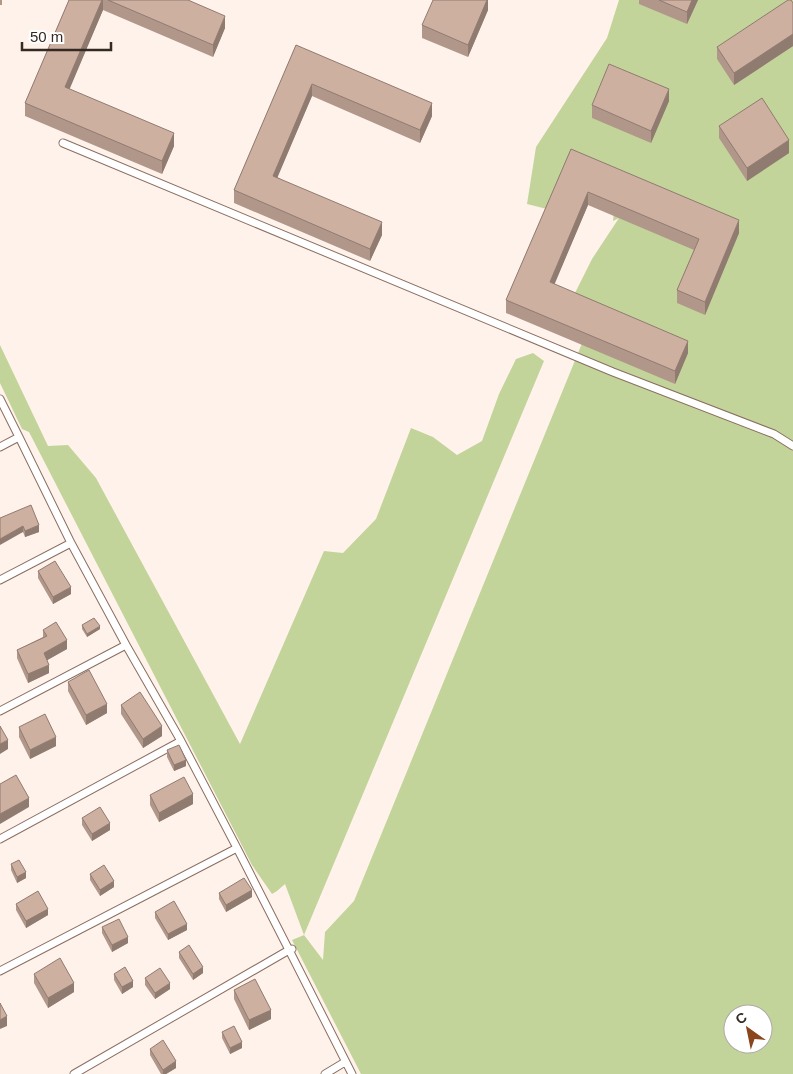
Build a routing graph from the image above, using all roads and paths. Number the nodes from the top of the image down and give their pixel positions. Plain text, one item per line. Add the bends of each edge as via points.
1 (63, 143) dead end
2 (0, 399) edge
3 (19, 437) junction
4 (793, 446) edge
5 (0, 447) edge
6 (71, 543) junction
7 (0, 580) edge
8 (126, 645) junction
9 (0, 711) edge
10 (181, 741) junction
11 (0, 839) edge
12 (237, 848) junction
13 (291, 950) junction
14 (0, 971) edge
15 (346, 1062) junction
16 (74, 1074) edge
17 (325, 1074) edge
18 (352, 1074) edge

1 - 4 lane via 613,372 774,434
2 - 3 lane
3 - 5 lane
3 - 6 lane
6 - 7 lane
6 - 8 lane
8 - 9 lane
8 - 10 lane
10 - 11 lane
10 - 12 lane
12 - 13 lane
12 - 14 lane
13 - 15 lane
13 - 16 lane
15 - 17 lane
15 - 18 lane

